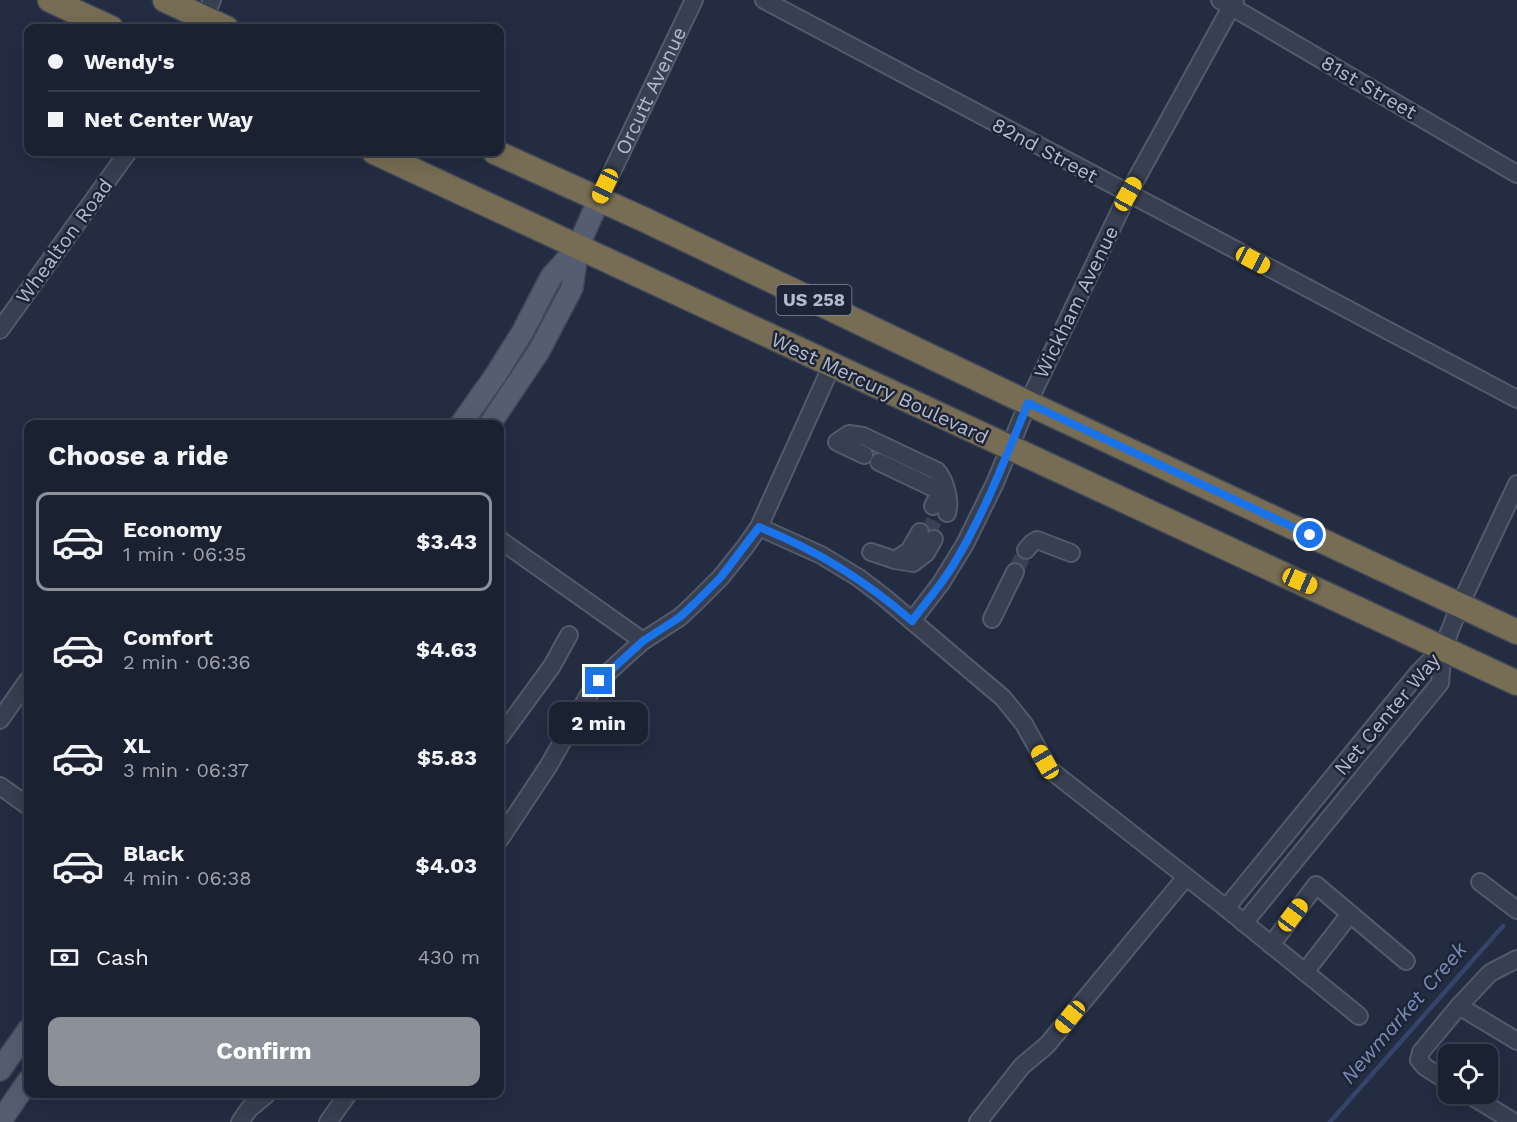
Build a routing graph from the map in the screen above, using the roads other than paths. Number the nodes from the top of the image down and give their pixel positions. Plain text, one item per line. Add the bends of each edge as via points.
1 (50, 0) edge
2 (165, 0) edge
3 (694, 0) edge
4 (764, 0) edge
5 (1229, 2) edge
6 (205, 16) edge
7 (102, 24) edge
8 (219, 24) edge
9 (125, 156) edge
10 (383, 156) edge
11 (504, 156) edge
12 (1517, 174) edge
13 (1128, 194) junction
14 (599, 199) junction
15 (578, 247) junction
16 (0, 330) edge
17 (832, 365) junction
18 (1517, 399) edge
19 (1028, 403) junction
20 (464, 420) edge
21 (493, 420) edge
22 (1010, 448) junction
23 (1517, 484) edge
24 (941, 505) joint
25 (759, 527) junction
26 (927, 535) tunnel mouth
27 (504, 543) edge
28 (1026, 550) dead end
29 (871, 552) dead end
30 (1071, 553) dead end
31 (1015, 572) tunnel mouth
32 (1460, 605) junction
33 (993, 619) dead end
34 (912, 621) junction
35 (1517, 632) edge
36 (568, 635) dead end
37 (643, 641) junction
38 (1443, 648) junction
39 (1517, 683) edge
40 (24, 686) edge
41 (0, 720) edge
42 (504, 732) edge
43 (0, 786) edge
44 (24, 803) edge
45 (504, 833) edge
46 (1186, 877) junction
47 (1480, 882) dead end
48 (1226, 908) junction
49 (1517, 910) edge
50 (1350, 914) junction
51 (1244, 923) junction
52 (1271, 945) junction
53 (1517, 959) edge
54 (1406, 960) dead end
55 (1305, 972) junction
56 (1459, 1006) junction
57 (1359, 1016) dead end
58 (24, 1036) edge
59 (1517, 1041) edge
60 (0, 1070) edge
61 (1438, 1075) edge
62 (24, 1087) edge
63 (262, 1098) edge
64 (345, 1098) edge
65 (1484, 1104) edge
66 (0, 1122) edge
67 (240, 1122) edge
68 (328, 1122) edge
69 (978, 1122) edge
70 (1514, 1122) edge

1 - 7 highway
2 - 6 highway
3 - 14 street, Orcutt Avenue
4 - 13 street, 82nd Street
5 - 12 street, 81st Street
5 - 13 street, Wickham Avenue
6 - 8 highway
9 - 16 street, Whealton Road
10 - 15 highway, West Mercury Boulevard / US 258
11 - 14 highway, US 258
13 - 18 street, 82nd Street
13 - 19 street, Wickham Avenue
14 - 15 main road, Orcutt Avenue
14 - 19 highway, US 258
15 - 17 highway, West Mercury Boulevard / US 258
15 - 20 main road, Orcutt Avenue via 551,277 522,333
15 - 21 main road, Orcutt Avenue via 572,288 539,351
17 - 22 highway, West Mercury Boulevard / US 258
17 - 25 street
19 - 22 street, Wickham Avenue
19 - 32 highway, US 258
22 - 34 street, Wickham Avenue via 965,544
22 - 38 highway, West Mercury Boulevard / US 258
23 - 32 street
24 - 24 street via 871,459 837,442 849,434 863,436 937,471 945,482
25 - 34 street via 839,565
25 - 37 street via 721,577 694,604
26 - 29 street via 895,560
27 - 37 street
28 - 30 street via 1037,540
31 - 33 street
32 - 35 highway, US 258
32 - 38 street
34 - 46 street via 1003,698 1024,724 1049,769
36 - 42 street via 552,666
37 - 45 street via 591,691
38 - 39 highway, West Mercury Boulevard / US 258
38 - 48 street, Net Center Way via 1418,673
38 - 51 street, Net Center Way via 1440,683
40 - 41 street
43 - 44 street
46 - 48 street
46 - 69 street
47 - 49 street
48 - 51 street
50 - 52 street via 1316,885
50 - 54 street
50 - 55 street
51 - 52 street
52 - 55 street
53 - 56 street via 1490,973
55 - 57 street
56 - 59 street
56 - 61 street via 1421,1052 1419,1060
58 - 60 main road
62 - 66 main road
63 - 67 street
64 - 68 street
65 - 70 street

